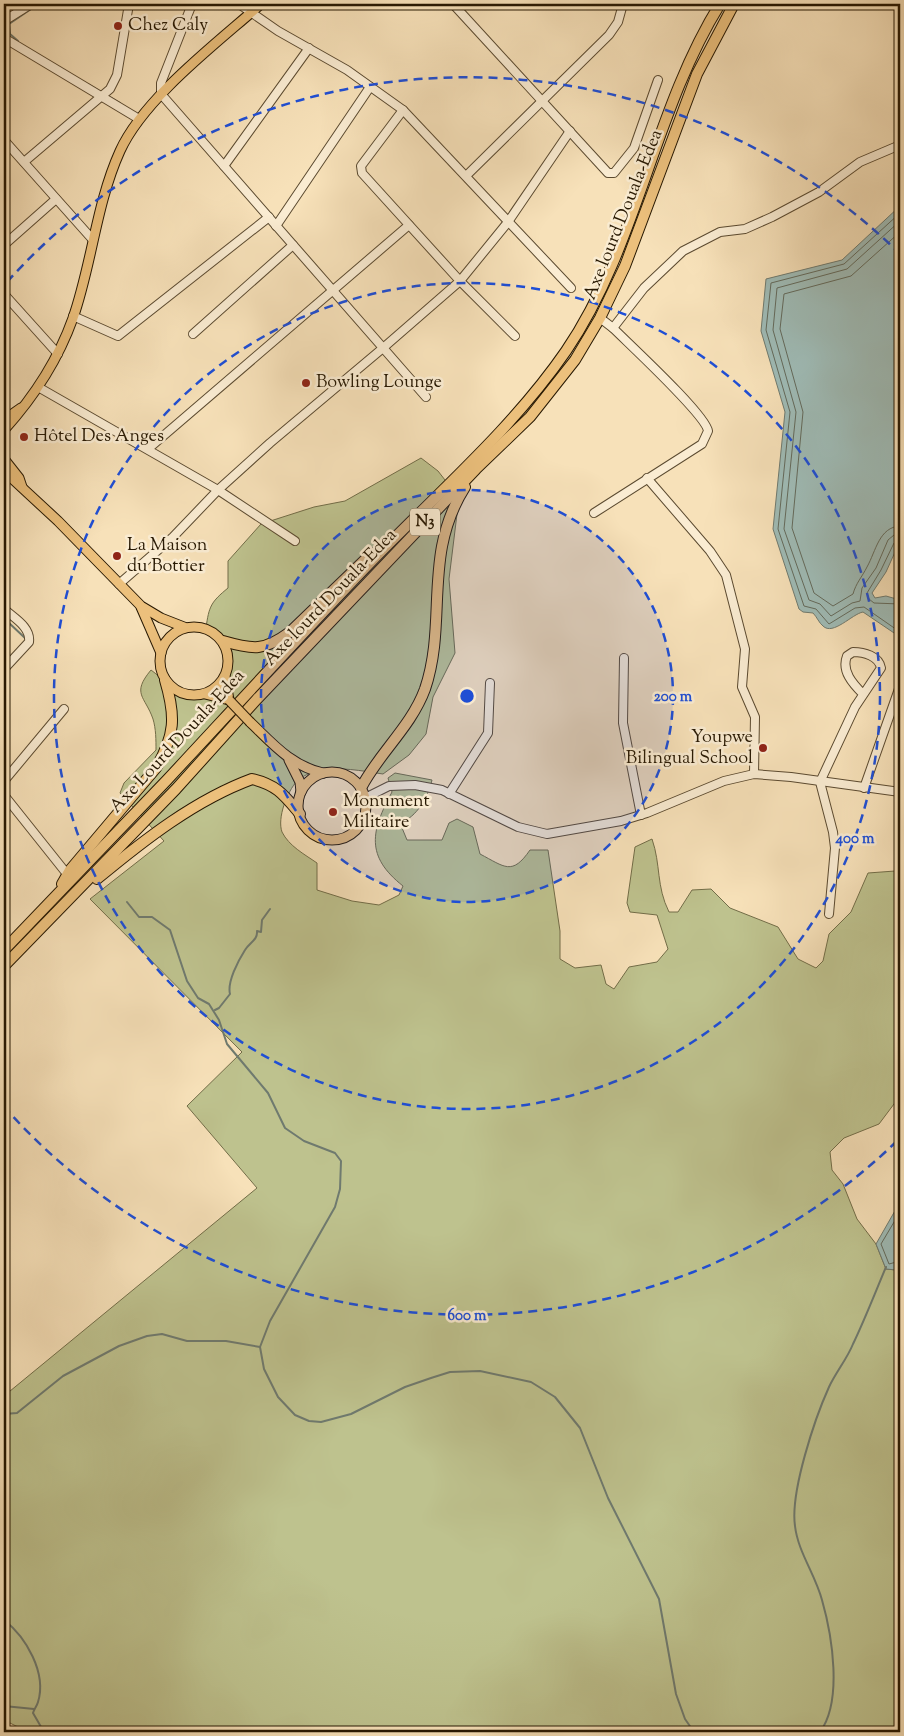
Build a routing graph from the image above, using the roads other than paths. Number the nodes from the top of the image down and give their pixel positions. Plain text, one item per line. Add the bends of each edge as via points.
1 (14, 4) edge
2 (31, 4) edge
3 (129, 4) edge
4 (192, 4) edge
5 (239, 4) edge
6 (260, 4) edge
7 (453, 4) edge
8 (623, 4) edge
9 (720, 4) edge
10 (734, 4) edge
11 (21, 10) junction
12 (251, 12) junction
13 (4, 21) edge
14 (4, 38) edge
15 (309, 48) junction
16 (658, 80) dead end
17 (370, 87) junction
18 (161, 94) junction
19 (100, 96) junction
20 (542, 100) junction
21 (403, 110) junction
22 (139, 119) junction
23 (570, 131) junction
24 (4, 140) edge
25 (900, 145) edge
26 (24, 162) junction
27 (224, 166) junction
28 (467, 175) junction
29 (56, 199) junction
30 (268, 217) junction
31 (508, 222) junction
32 (408, 225) junction
33 (276, 226) junction
34 (93, 240) junction
35 (4, 245) edge
36 (293, 245) junction
37 (460, 280) junction
38 (571, 288) dead end
39 (333, 291) junction
40 (4, 294) edge
41 (74, 316) junction
42 (600, 318) junction
43 (614, 328) junction
44 (193, 334) dead end
45 (515, 336) dead end
46 (383, 348) junction
47 (58, 354) junction
48 (38, 387) junction
49 (426, 397) dead end
50 (21, 408) junction
51 (6, 417) edge
52 (4, 430) edge
53 (148, 449) junction
54 (4, 459) edge
55 (476, 469) junction
56 (5, 473) edge
57 (647, 478) junction
58 (22, 487) junction
59 (218, 490) junction
60 (594, 513) dead end
61 (411, 520) junction
62 (294, 541) dead end
63 (119, 584) junction
64 (141, 606) junction
65 (4, 609) edge
66 (184, 627) junction
67 (223, 641) junction
68 (161, 653) junction
69 (624, 658) dead end
70 (4, 669) edge
71 (225, 676) junction
72 (166, 680) junction
73 (490, 683) dead end
74 (900, 686) edge
75 (205, 694) junction
76 (863, 694) junction
77 (230, 700) junction
78 (64, 710) dead end
79 (289, 760) junction
80 (323, 773) junction
81 (754, 774) junction
82 (4, 781) edge
83 (820, 782) junction
84 (361, 788) junction
85 (864, 788) junction
86 (302, 792) junction
87 (900, 792) edge
88 (449, 794) junction
89 (4, 795) edge
90 (365, 798) junction
91 (12, 806) junction
92 (4, 811) edge
93 (300, 814) junction
94 (641, 815) junction
95 (68, 874) junction
96 (52, 899) junction
97 (61, 908) junction
98 (829, 914) dead end
99 (4, 950) edge
100 (4, 966) edge

1 - 11 street
2 - 11 street
3 - 19 street via 117,75 110,89
4 - 18 street via 161,83
5 - 12 street
6 - 12 main road
7 - 20 street
8 - 20 street via 618,22 609,36
9 - 61 highway, Axe Lourd Douala-Edea / N3 via 683,78 633,214 589,314 565,352 518,410
10 - 42 highway, Axe lourd Douala-Edea / N3 via 696,74 624,266
11 - 13 street
12 - 15 street
12 - 18 main road
14 - 19 street
15 - 17 street
15 - 27 street
16 - 23 street via 634,148 614,172 608,173
17 - 21 street
17 - 33 street
18 - 22 main road
18 - 27 street
19 - 22 street
19 - 26 street
20 - 23 street
20 - 28 street
21 - 28 street
21 - 32 street via 361,169
22 - 34 main road via 120,150
23 - 31 street
24 - 26 street
25 - 43 street via 860,162 819,192 772,217 745,229 720,232 683,251 644,288
26 - 29 street
27 - 30 street
28 - 31 street
29 - 34 street
29 - 35 street
30 - 33 street
30 - 41 street via 118,336
31 - 37 street
31 - 38 street
32 - 37 street
32 - 39 street
33 - 36 street
34 - 41 main road
36 - 39 street
36 - 44 street
37 - 45 street
37 - 46 street
39 - 46 street
39 - 53 street
40 - 47 street
41 - 47 main road
42 - 43 street
42 - 55 highway, Axe lourd Douala-Edea / N3 via 575,360 530,417
43 - 57 street via 707,426 707,436 702,444
46 - 49 street
46 - 59 street
47 - 48 main road
48 - 50 main road
48 - 53 street
50 - 51 main road
50 - 52 main road
53 - 59 street
54 - 58 main road
55 - 84 highway via 459,496 443,538 433,643 424,690 415,710
55 - 97 highway, Axe lourd Douala-Edea / N3
56 - 58 main road
57 - 60 street
57 - 81 street via 710,551 726,575 744,650 742,687 755,717
58 - 63 main road
59 - 62 street
59 - 63 street via 173,537
61 - 67 highway via 354,568 276,642 254,648
61 - 96 highway, Axe Lourd Douala-Edea / N3
63 - 64 main road
64 - 66 main road
64 - 68 main road
65 - 70 street via 29,633 29,642
66 - 67 main road via 206,628
66 - 68 main road via 173,633
67 - 71 main road via 229,664
68 - 72 main road via 161,669
69 - 94 street via 623,723
71 - 75 main road
71 - 77 main road
72 - 75 main road via 177,691
72 - 95 highway via 173,720 165,752 156,768
73 - 88 street via 488,732
74 - 85 street
75 - 77 main road
76 - 76 street via 880,672 880,664 873,657 853,652 847,656 845,668
76 - 83 street
77 - 79 main road, bridge
78 - 82 street
79 - 80 main road
79 - 86 main road
80 - 84 main road via 332,771 348,776
80 - 86 main road via 310,780
81 - 83 street
81 - 94 street via 724,781
83 - 85 street
83 - 98 street via 835,848
84 - 90 main road
85 - 87 street
86 - 93 main road
88 - 90 street via 403,784 389,786
88 - 94 street via 518,827 547,834
89 - 91 street
90 - 93 main road via 366,810 355,831 334,840 312,833
91 - 92 street
91 - 95 street
93 - 97 highway via 280,790 269,783 252,779 238,784 194,808 129,851
95 - 96 highway
96 - 99 highway, Axe Lourd Douala-Edea / N3
97 - 100 highway, Axe lourd Douala-Edea / N3

